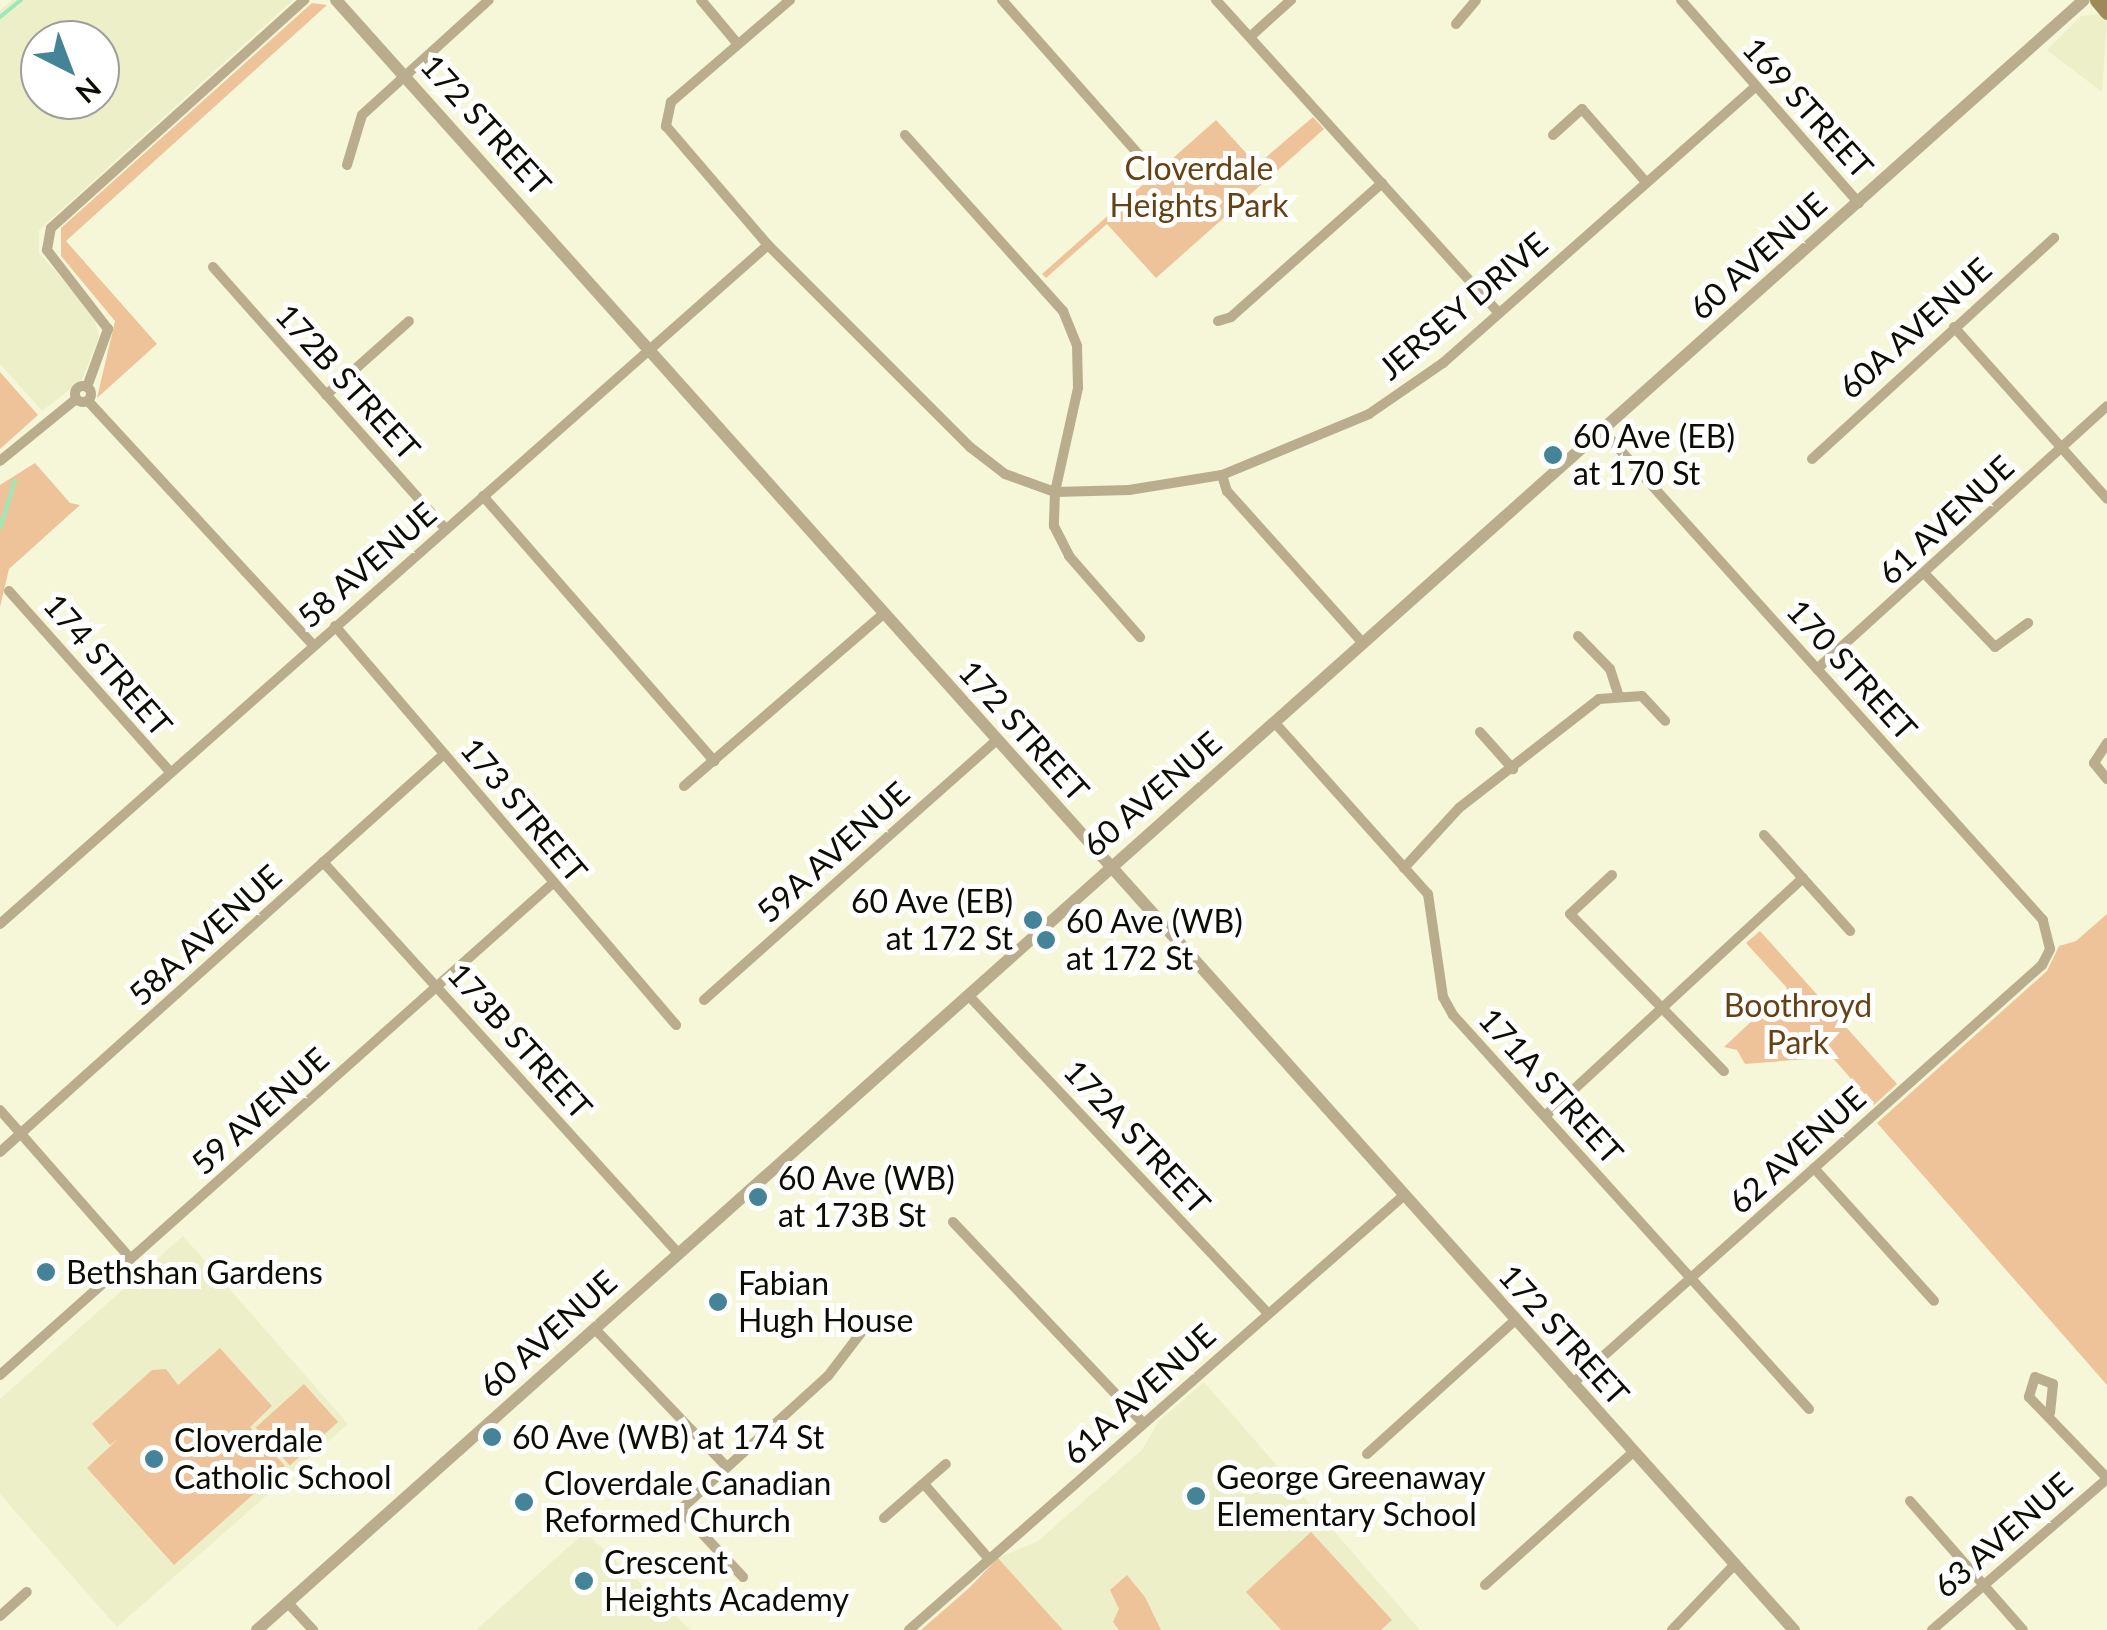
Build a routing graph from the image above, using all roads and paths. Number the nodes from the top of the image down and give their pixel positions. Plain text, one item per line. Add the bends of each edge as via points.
1 (304, 0) edge
2 (336, 0) edge
3 (489, 0) edge
4 (701, 0) edge
5 (790, 0) edge
6 (1002, 0) edge
7 (1216, 0) edge
8 (1291, 0) edge
9 (1476, 0) edge
10 (1681, 0) edge
11 (2084, 0) edge
12 (2097, 0) edge
13 (2107, 12) edge
14 (1456, 24) dead end
15 (1251, 36) junction
16 (737, 43) junction
17 (404, 76) junction
18 (1754, 87) junction
19 (1553, 134) dead end
20 (905, 135) dead end
21 (1141, 157) dead end
22 (346, 165) dead end
23 (1646, 182) junction
24 (1382, 183) junction
25 (1859, 203) junction
26 (2054, 238) dead end
27 (768, 244) junction
28 (213, 268) dead end
29 (1499, 313) junction
30 (410, 320) dead end
31 (1218, 321) dead end
32 (1954, 327) junction
33 (649, 350) junction
34 (326, 395) junction
35 (82, 400) junction
36 (2107, 406) edge
37 (1604, 431) junction
38 (2061, 447) junction
39 (1812, 459) dead end
40 (0, 460) edge
41 (1222, 475) junction
42 (1055, 492) junction
43 (482, 496) junction
44 (2107, 499) edge
45 (446, 529) junction
46 (1925, 574) junction
47 (9, 591) dead end
48 (883, 614) junction
49 (2028, 624) dead end
50 (335, 626) junction
51 (1578, 636) dead end
52 (1140, 638) dead end
53 (1364, 644) junction
54 (313, 645) junction
55 (1818, 670) junction
56 (1618, 694) junction
57 (1665, 721) dead end
58 (1275, 723) junction
59 (1480, 732) dead end
60 (996, 741) junction
61 (2107, 743) edge
62 (443, 755) junction
63 (714, 761) junction
64 (1513, 769) junction
65 (170, 772) junction
66 (2107, 779) edge
67 (684, 786) dead end
68 (1764, 835) dead end
69 (324, 862) junction
70 (1108, 868) junction
71 (1404, 868) junction
72 (1612, 875) dead end
73 (1802, 878) junction
74 (554, 884) junction
75 (0, 924) edge
76 (1850, 930) dead end
77 (2050, 950) joint
78 (437, 987) junction
79 (969, 996) junction
80 (704, 1000) dead end
81 (1660, 1013) junction
82 (676, 1025) dead end
83 (1724, 1071) dead end
84 (0, 1110) edge
85 (1545, 1116) junction
86 (21, 1134) junction
87 (0, 1152) edge
88 (1814, 1168) junction
89 (1402, 1197) junction
90 (953, 1222) dead end
91 (678, 1254) junction
92 (131, 1259) junction
93 (1691, 1277) junction
94 (1934, 1301) dead end
95 (1268, 1313) junction
96 (1514, 1321) junction
97 (595, 1328) junction
98 (863, 1330) dead end
99 (0, 1376) edge
100 (1572, 1384) junction
101 (1809, 1409) dead end
102 (2050, 1413) dead end
103 (1143, 1423) junction
104 (1633, 1452) junction
105 (1367, 1454) dead end
106 (946, 1464) dead end
107 (727, 1466) junction
108 (2107, 1478) edge
109 (924, 1484) junction
110 (1910, 1501) dead end
111 (884, 1518) dead end
112 (989, 1559) junction
113 (1734, 1564) junction
114 (742, 1577) dead end
115 (1485, 1585) dead end
116 (1984, 1586) junction
117 (27, 1592) dead end
118 (288, 1603) junction
119 (0, 1616) edge
120 (257, 1630) edge
121 (313, 1630) edge
122 (910, 1630) edge
123 (1672, 1630) edge
124 (1794, 1630) edge
125 (1932, 1630) edge
126 (2023, 1630) edge

1 - 35 street via 51,228 47,250 108,329
2 - 17 street, 172 STREET
3 - 17 street
4 - 16 street
5 - 16 street
6 - 21 street
7 - 15 street
8 - 15 street
9 - 14 street
10 - 18 street, 169 STREET
11 - 25 street, 60 AVENUE
12 - 13 main road
15 - 24 street
16 - 27 street, JERSEY DRIVE via 666,111 671,135
17 - 22 street via 362,116
17 - 33 street, 172 STREET
18 - 23 street, JERSEY DRIVE
18 - 25 street, 169 STREET
19 - 23 street via 1582,109
20 - 42 street via 1064,310 1076,346 1078,388
23 - 29 street, JERSEY DRIVE
24 - 29 street
24 - 31 street via 1231,317
25 - 37 street, 60 AVENUE
26 - 32 street, 60A AVENUE
27 - 33 street, 58 AVENUE
27 - 42 street, JERSEY DRIVE via 970,447 1005,474
28 - 34 street, 172B STREET
29 - 41 street, JERSEY DRIVE via 1369,414
30 - 34 street
32 - 38 street
32 - 39 street, 60A AVENUE
33 - 43 street, 58 AVENUE
33 - 48 street, 172 STREET
34 - 45 street, 172B STREET
35 - 40 street
35 - 54 street
36 - 38 street, 61 AVENUE
37 - 53 street, 60 AVENUE
37 - 55 street, 170 STREET
38 - 44 street
38 - 46 street, 61 AVENUE
41 - 42 street, JERSEY DRIVE via 1129,490
41 - 53 street via 1227,491
42 - 52 street via 1054,526 1069,556
43 - 45 street, 58 AVENUE
43 - 63 street
45 - 50 street, 58 AVENUE
46 - 49 street via 1996,647
46 - 55 street, 61 AVENUE
47 - 65 street, 174 STREET
48 - 60 street, 172 STREET
48 - 63 street
50 - 54 street, 58 AVENUE
50 - 62 street, 173 STREET
51 - 56 street via 1610,669
53 - 58 street, 60 AVENUE
54 - 65 street, 58 AVENUE
55 - 77 street, 170 STREET via 2043,920
56 - 57 street via 1642,696
56 - 64 street via 1571,716
58 - 70 street, 60 AVENUE
58 - 71 street, 171A STREET
59 - 64 street
60 - 70 street, 172 STREET
60 - 80 street, 59A AVENUE
61 - 66 street via 2094,763
62 - 69 street, 58A AVENUE
62 - 74 street, 173 STREET
63 - 67 street
64 - 71 street via 1459,808
65 - 75 street, 58 AVENUE
68 - 73 street
69 - 78 street, 173B STREET
69 - 86 street, 58A AVENUE
70 - 79 street, 60 AVENUE
70 - 89 street, 172 STREET
71 - 85 street, 171A STREET via 1434,913 1444,997 1453,1016
72 - 81 street via 1570,914
73 - 76 street
73 - 81 street
74 - 78 street, 59 AVENUE
74 - 82 street, 173 STREET
77 - 88 street, 62 AVENUE via 2042,965
78 - 91 street, 173B STREET
78 - 92 street, 59 AVENUE
79 - 91 street, 60 AVENUE
79 - 95 street, 172A STREET
81 - 83 street
81 - 85 street
84 - 86 street
85 - 93 street, 171A STREET
86 - 87 street, 58A AVENUE
86 - 92 street
88 - 93 street, 62 AVENUE
88 - 94 street
89 - 95 street, 61A AVENUE
89 - 96 street, 172 STREET
90 - 103 street
91 - 97 street, 60 AVENUE
92 - 99 street, 59 AVENUE
93 - 100 street, 62 AVENUE
93 - 101 street, 171A STREET
95 - 103 street, 61A AVENUE
96 - 100 street, 172 STREET
96 - 105 street
97 - 107 street
97 - 118 street, 60 AVENUE
98 - 107 street via 828,1376
100 - 104 street, 172 STREET
102 - 108 street
103 - 112 street, 61A AVENUE
104 - 113 street, 172 STREET
104 - 115 street
106 - 109 street
107 - 114 street via 680,1510
108 - 116 street, 63 AVENUE
109 - 111 street
109 - 112 street
110 - 116 street
112 - 122 street, 61A AVENUE
113 - 123 street
113 - 124 street, 172 STREET
116 - 125 street, 63 AVENUE
116 - 126 street
117 - 119 street
118 - 120 street, 60 AVENUE
118 - 121 street

